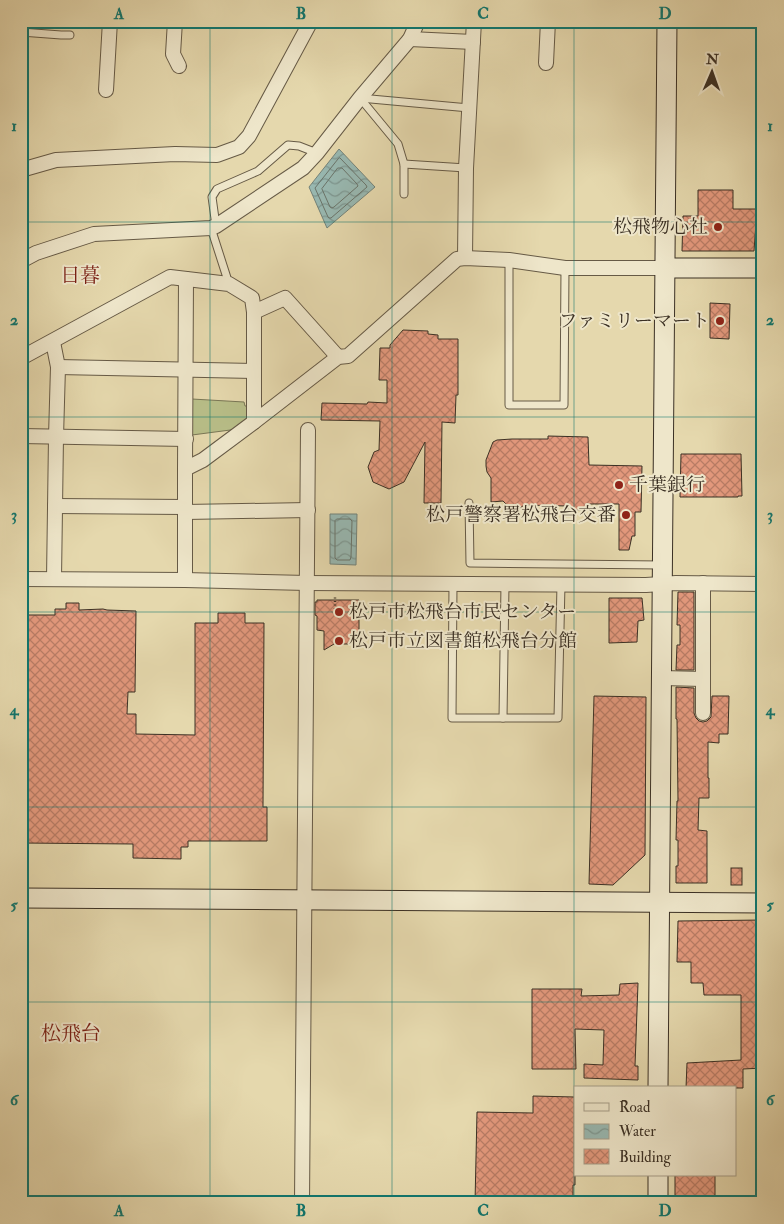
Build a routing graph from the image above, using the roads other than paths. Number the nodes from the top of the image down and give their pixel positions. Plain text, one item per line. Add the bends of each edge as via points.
1 (110, 21) edge
2 (175, 21) edge
3 (311, 21) edge
4 (418, 21) edge
5 (474, 21) edge
6 (548, 21) edge
7 (667, 21) edge
8 (21, 32) edge
9 (70, 35) dead end
10 (410, 39) junction
11 (473, 42) junction
12 (546, 63) dead end
13 (180, 66) dead end
14 (106, 90) dead end
15 (360, 98) junction
16 (470, 108) junction
17 (317, 153) junction
18 (404, 164) junction
19 (466, 168) junction
20 (21, 170) edge
21 (404, 194) dead end
22 (214, 227) junction
23 (763, 246) edge
24 (465, 258) junction
25 (509, 260) junction
26 (21, 261) edge
27 (565, 268) junction
28 (666, 268) junction
29 (763, 268) edge
30 (186, 279) junction
31 (229, 284) junction
32 (254, 312) junction
33 (53, 342) junction
34 (338, 357) junction
35 (21, 358) edge
36 (58, 367) junction
37 (186, 370) junction
38 (254, 371) junction
39 (254, 422) junction
40 (308, 430) dead end
41 (21, 436) edge
42 (56, 437) junction
43 (186, 440) junction
44 (185, 469) junction
45 (469, 503) dead end
46 (55, 506) junction
47 (185, 510) junction
48 (308, 510) junction
49 (662, 574) junction
50 (21, 579) edge
51 (54, 579) junction
52 (185, 580) junction
53 (307, 583) junction
54 (704, 583) junction
55 (453, 584) junction
56 (505, 584) junction
57 (561, 584) junction
58 (763, 584) edge
59 (662, 678) junction
60 (703, 679) junction
61 (703, 713) dead end
62 (503, 718) junction
63 (21, 898) edge
64 (305, 900) junction
65 (659, 902) junction
66 (763, 903) edge
67 (658, 1086) edge
68 (658, 1176) edge
69 (302, 1203) edge
70 (658, 1203) edge

1 - 14 street
2 - 13 street via 173,54
3 - 20 street via 249,136 239,146 217,155 56,160
4 - 10 street
5 - 11 street
6 - 12 street
7 - 28 street
8 - 9 lane
10 - 11 street
10 - 15 street
11 - 16 street
15 - 16 lane
15 - 17 street
15 - 18 lane via 398,144
16 - 19 street
17 - 22 street via 303,168
17 - 22 lane via 299,146 288,146 258,172 217,189 212,197
18 - 19 lane
18 - 21 lane
19 - 24 street
22 - 26 street via 94,234
22 - 31 lane
23 - 29 street
24 - 25 street
24 - 34 street via 457,259 348,356
25 - 27 street
25 - 27 lane via 509,405 564,405
27 - 28 street
28 - 29 street
28 - 49 street
30 - 31 street
30 - 33 street via 170,277
30 - 37 street
31 - 32 street via 252,298
32 - 34 street via 285,298
32 - 38 street
33 - 35 street
33 - 36 street
34 - 39 street
36 - 37 street
36 - 42 street
37 - 38 street
37 - 43 street
38 - 39 street
39 - 44 street via 203,460
40 - 48 street
41 - 42 street
42 - 43 street
42 - 46 street
43 - 44 street
44 - 47 street
45 - 49 lane via 470,563
46 - 47 street
46 - 51 street
47 - 48 street
47 - 52 street
48 - 53 street
49 - 54 street
49 - 57 street via 646,585
49 - 59 street
50 - 51 street
51 - 52 street
52 - 53 street
53 - 55 street
53 - 64 street
54 - 58 street
54 - 60 street
55 - 56 street
55 - 62 lane via 452,718
56 - 57 street
56 - 62 lane
57 - 62 lane via 558,718
59 - 60 street
59 - 65 street
60 - 61 street
63 - 64 street
64 - 65 street
64 - 69 street
65 - 66 street
65 - 67 street
68 - 70 street

